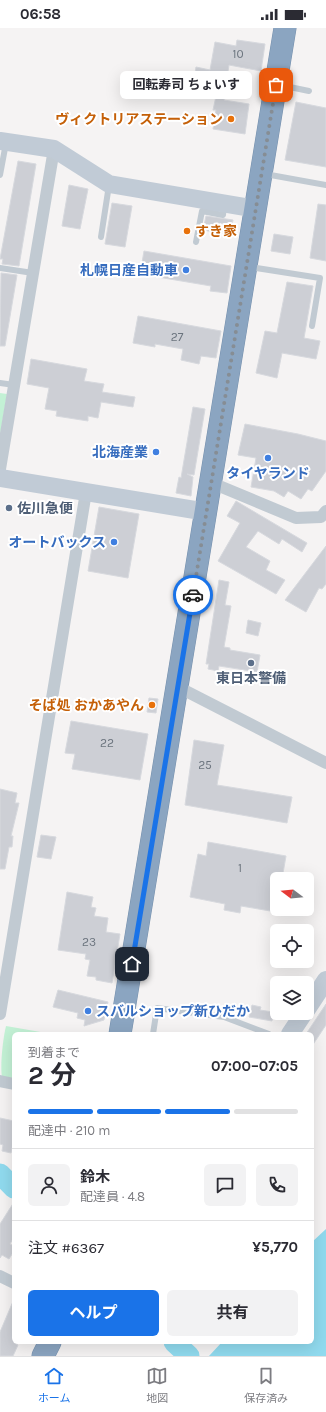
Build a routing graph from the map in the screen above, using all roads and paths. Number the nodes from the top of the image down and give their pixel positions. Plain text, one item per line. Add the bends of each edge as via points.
1 (286, 28) edge
2 (276, 85) junction
3 (310, 91) dead end
4 (3, 142) edge
5 (54, 149) junction
6 (262, 174) junction
7 (0, 175) edge
8 (109, 184) junction
9 (326, 185) edge
10 (225, 204) junction
11 (256, 209) junction
12 (101, 237) dead end
13 (196, 242) dead end
14 (247, 266) junction
15 (0, 268) edge
16 (33, 274) junction
17 (312, 326) dead end
18 (0, 383) edge
19 (14, 385) junction
20 (0, 468) edge
21 (0, 478) edge
22 (212, 483) junction
23 (86, 492) junction
24 (326, 511) edge
25 (207, 512) junction
26 (178, 687) junction
27 (326, 763) edge
28 (326, 980) edge
29 (314, 998) edge
30 (0, 1014) edge
31 (299, 1020) edge
32 (120, 1032) edge
33 (153, 1032) edge
34 (264, 1032) edge
35 (291, 1032) edge
36 (0, 1081) edge
37 (12, 1084) edge
38 (0, 1276) edge
39 (12, 1282) edge
40 (49, 1344) edge
41 (43, 1356) edge

1 - 2 highway
2 - 3 lane
2 - 6 highway
4 - 5 street
4 - 7 lane
5 - 8 street
5 - 16 street
6 - 9 lane
6 - 11 highway
8 - 10 street
8 - 12 lane
10 - 11 street
10 - 13 lane via 223,215 202,211
11 - 14 highway
14 - 17 lane via 320,278
14 - 22 highway
15 - 16 lane
16 - 19 street
18 - 19 lane
19 - 20 street
21 - 23 street
22 - 24 street via 296,518 321,518
22 - 25 highway
23 - 25 street
23 - 30 street
25 - 26 highway
26 - 27 street
26 - 32 highway
28 - 29 street
31 - 35 street
33 - 34 lane via 157,1008 224,1017
36 - 37 street
38 - 39 street
40 - 41 highway

